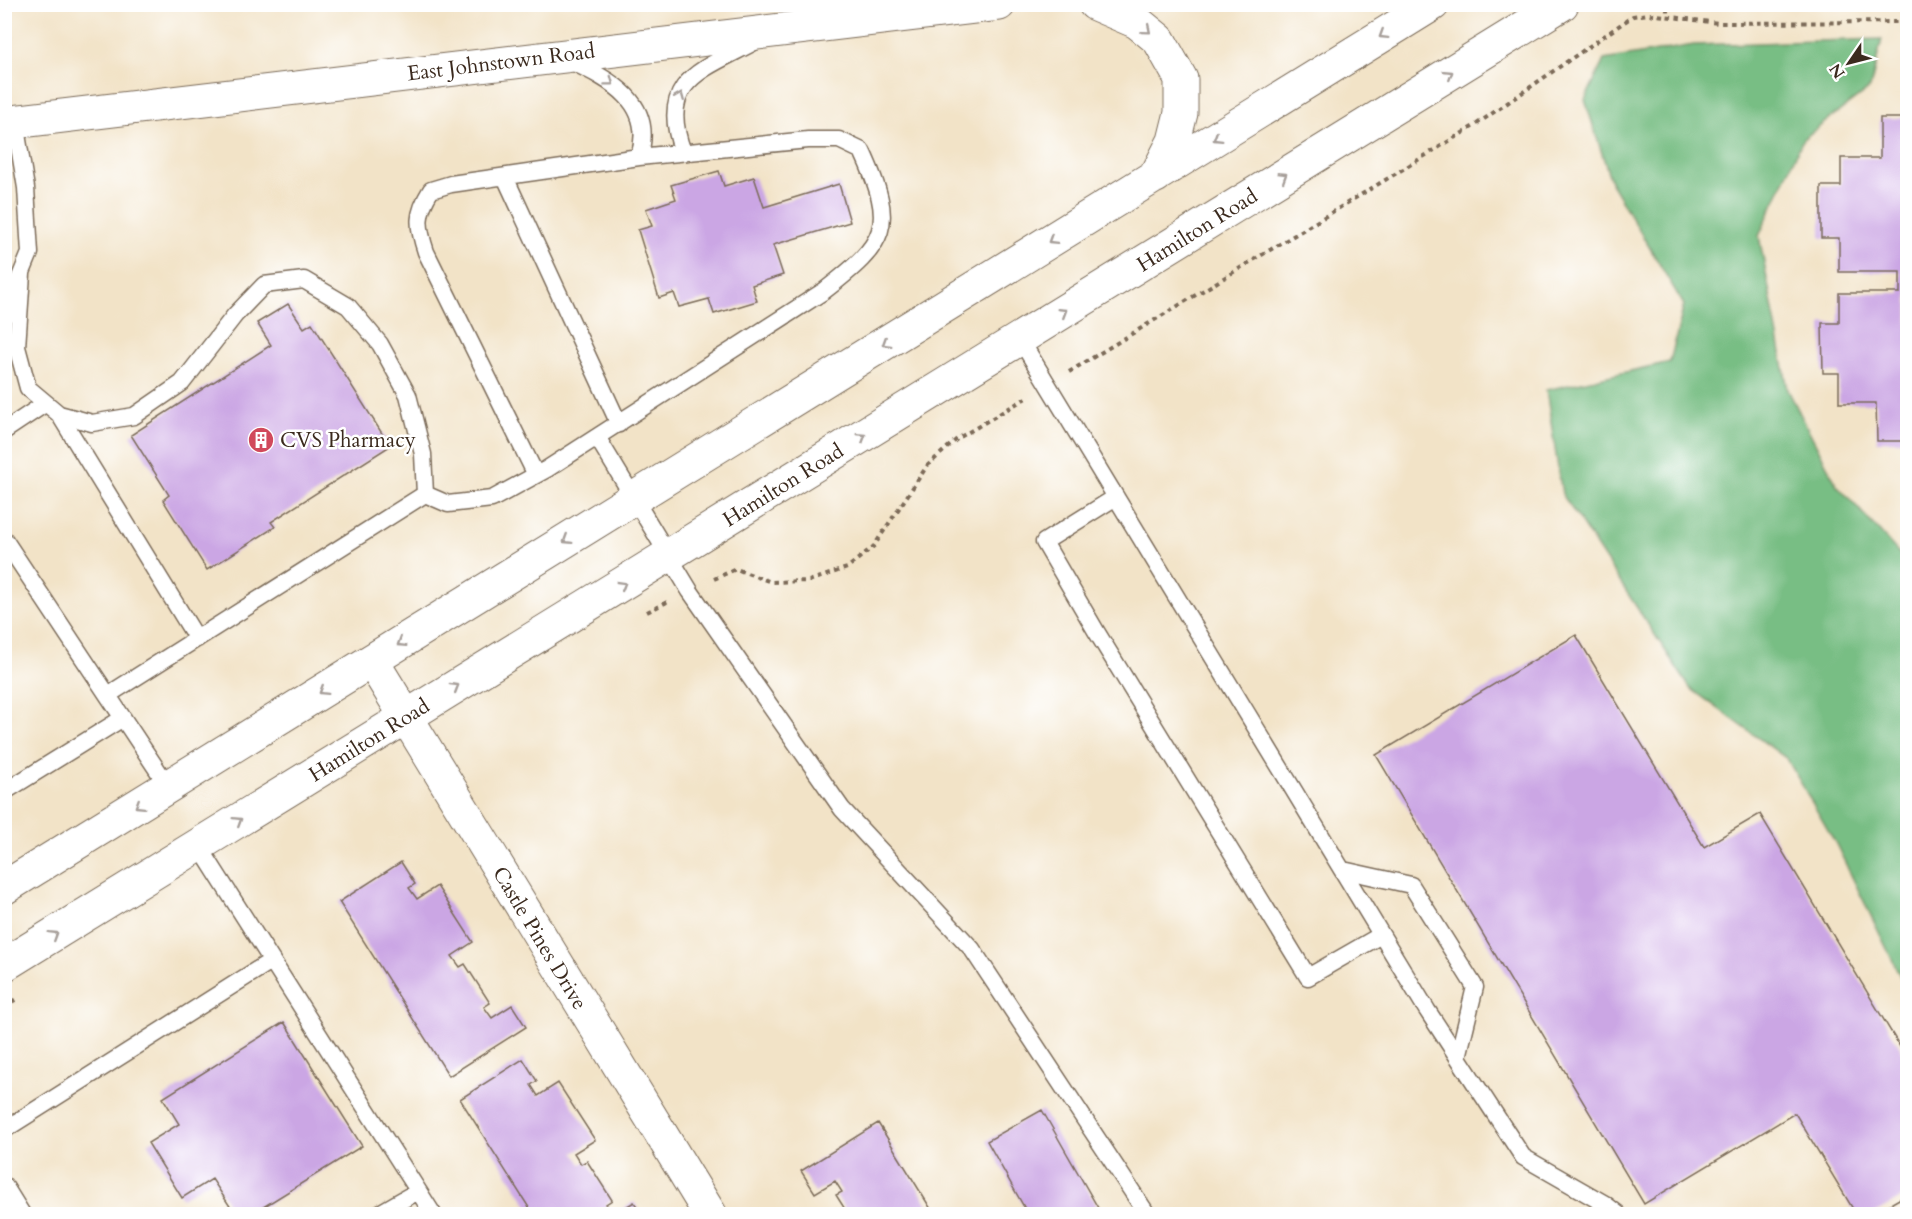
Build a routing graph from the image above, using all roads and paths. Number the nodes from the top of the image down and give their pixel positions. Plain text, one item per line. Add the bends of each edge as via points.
1 (999, 4) edge
2 (1095, 4) edge
3 (1433, 4) edge
4 (1562, 4) edge
5 (1666, 7) dead end
6 (1667, 16) junction
7 (1908, 22) edge
8 (779, 29) junction
9 (558, 56) junction
10 (8, 117) edge
11 (683, 152) junction
12 (639, 157) junction
13 (1156, 176) junction
14 (505, 177) junction
15 (22, 274) junction
16 (4, 316) edge
17 (1020, 339) junction
18 (1048, 385) junction
19 (53, 409) junction
20 (619, 424) junction
21 (4, 431) edge
22 (597, 437) junction
23 (536, 475) junction
24 (425, 494) junction
25 (1116, 497) junction
26 (635, 498) junction
27 (4, 538) edge
28 (669, 556) junction
29 (690, 591) junction
30 (645, 613) dead end
31 (197, 639) junction
32 (372, 661) junction
33 (108, 695) junction
34 (123, 718) junction
35 (405, 718) junction
36 (168, 786) junction
37 (4, 792) edge
38 (199, 846) junction
39 (1342, 870) junction
40 (4, 888) edge
41 (1381, 935) junction
42 (271, 961) junction
43 (4, 965) edge
44 (25, 994) dead end
45 (4, 1006) edge
46 (1458, 1057) junction
47 (4, 1130) edge
48 (4, 1185) edge
49 (418, 1191) junction
50 (22, 1215) edge
51 (378, 1215) edge
52 (433, 1215) edge
53 (710, 1215) edge
54 (1147, 1215) edge
55 (1618, 1215) edge

1 - 8 main road, East Johnstown Road
2 -> 13 main road via 1137,22 1159,40 1181,79 1174,141
3 -> 13 main road
17 -> 4 main road, Hamilton Road
5 - 6 path
6 - 7 path via 1719,23
6 - 18 path via 1634,16 1474,126
8 - 9 main road, East Johnstown Road
11 -> 8 lane via 673,117 678,92 692,77
9 - 10 main road, East Johnstown Road
9 -> 12 lane via 603,77 628,96 641,122 644,140
10 - 15 lane via 26,188 30,253
11 - 12 lane
11 - 20 lane via 839,140 862,151 874,177 882,216 880,238 859,264 824,291
12 - 14 lane
13 -> 26 main road
14 - 20 lane
14 - 23 lane via 431,190 418,226 426,252
15 - 16 lane
15 - 19 lane via 17,347 28,388
17 - 18 lane
28 -> 17 main road, Hamilton Road
18 - 25 lane
18 - 29 path via 957,439 927,466 874,546 847,568 809,581 771,582 736,569
19 - 21 lane
19 - 24 lane via 92,423 134,416 183,383 235,315 264,285 304,280 348,306 380,344 408,395 423,454
19 - 31 lane
20 - 22 lane
22 - 23 lane
22 - 26 lane
23 - 24 lane via 492,499 448,504
24 - 31 lane
25 - 39 lane
25 - 41 lane via 1044,542 1096,631 1308,977
26 - 28 lane
26 -> 32 main road
27 - 33 lane
28 - 29 lane
35 -> 28 main road, Hamilton Road
29 - 30 path
29 - 54 lane via 842,809 972,949
31 - 33 lane
32 - 35 main road, Castle Pines Drive
32 -> 36 main road
33 - 34 lane
34 - 36 lane
34 - 37 lane
38 -> 35 main road, Hamilton Road
35 - 53 main road, Castle Pines Drive
36 -> 40 main road
38 - 42 lane
43 -> 38 main road, Hamilton Road
39 - 41 lane
39 - 46 lane via 1411,885 1475,987
41 - 46 lane
42 - 47 lane
42 - 49 lane
44 - 45 path
46 - 55 lane via 1523,1157
48 - 50 lane
49 - 51 lane
49 - 52 lane

